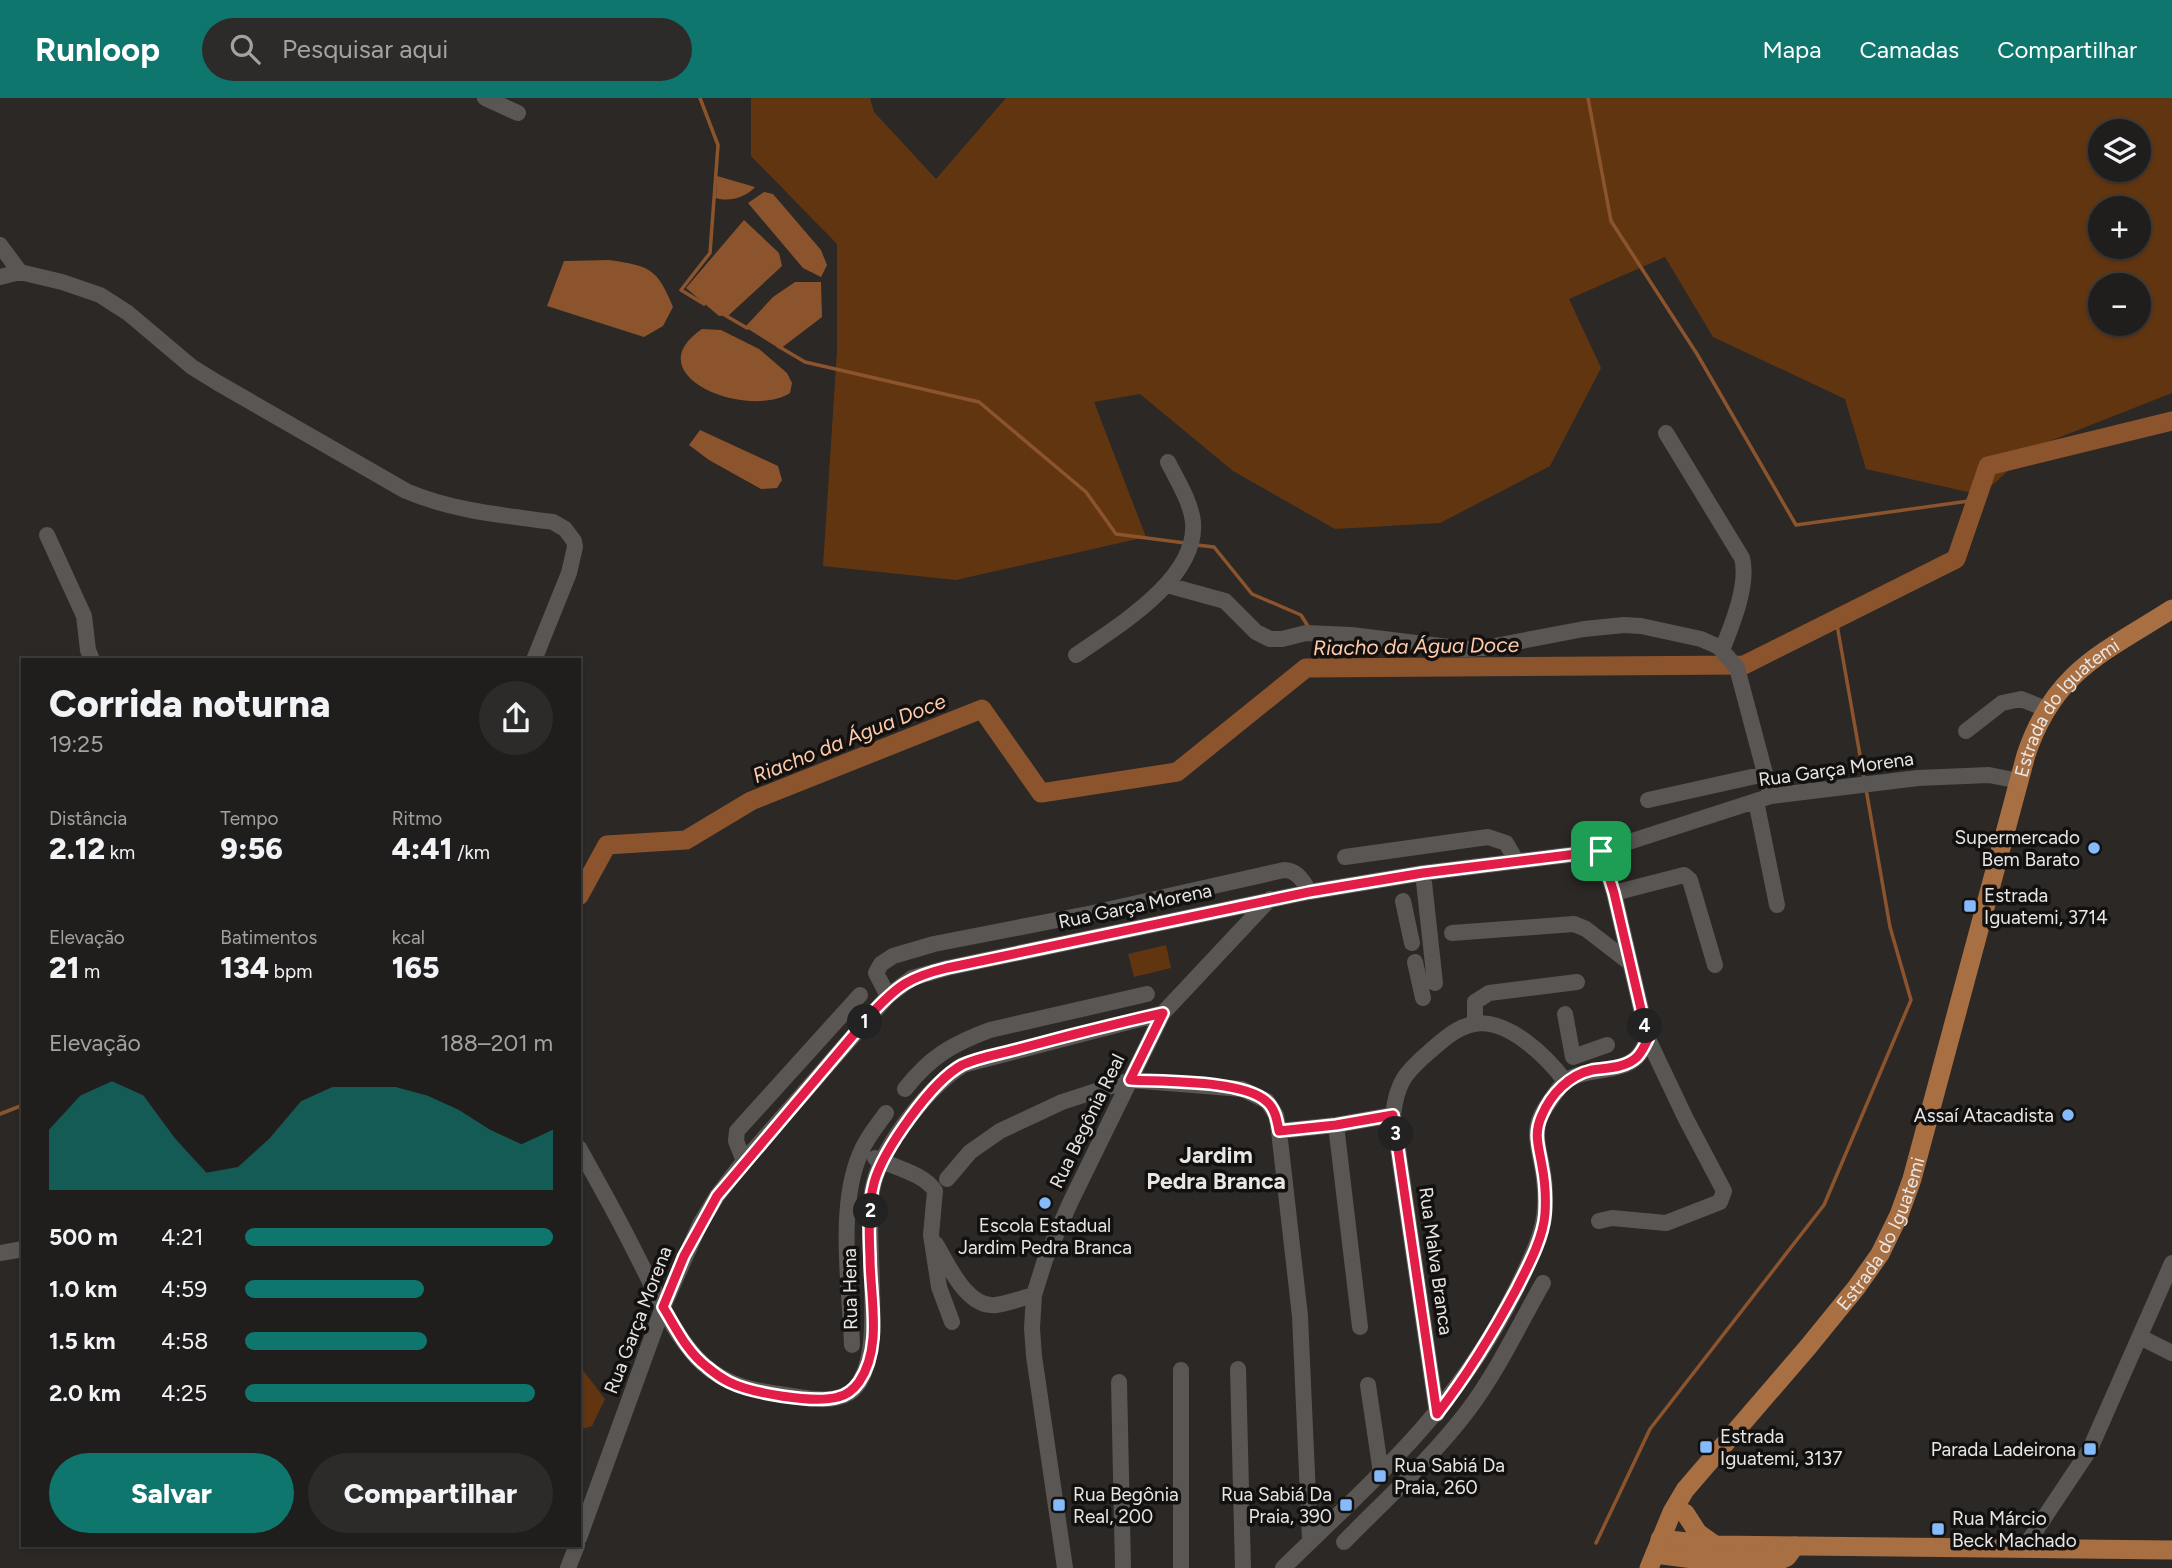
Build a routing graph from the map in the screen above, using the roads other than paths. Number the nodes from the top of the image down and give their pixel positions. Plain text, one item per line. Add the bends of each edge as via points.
1 (485, 98) edge
2 (518, 113) dead end
3 (0, 245) edge
4 (20, 272) junction
5 (0, 276) edge
6 (1666, 433) dead end
7 (1168, 462) dead end
8 (47, 535) dead end
9 (1167, 585) junction
10 (2172, 608) edge
11 (1722, 650) junction
12 (1076, 654) dead end
13 (91, 658) edge
14 (535, 658) edge
15 (2046, 709) junction
16 (1966, 731) dead end
17 (1765, 774) junction
18 (2019, 781) junction
19 (1764, 798) junction
20 (1648, 800) dead end
21 (1601, 851) junction
22 (1345, 857) dead end
23 (1517, 862) junction
24 (1423, 873) junction
25 (1309, 892) junction
26 (1614, 893) junction
27 (1269, 899) junction
28 (1402, 901) dead end
29 (1777, 905) dead end
30 (1429, 924) junction
31 (1452, 933) dead end
32 (1630, 963) junction
33 (1715, 965) dead end
34 (1577, 982) dead end
35 (1147, 994) dead end
36 (860, 995) dead end
37 (888, 996) junction
38 (1423, 998) dead end
39 (1163, 1013) junction
40 (1565, 1014) dead end
41 (1034, 1021) junction
42 (1475, 1023) junction
43 (1648, 1039) junction
44 (1040, 1043) junction
45 (1607, 1045) dead end
46 (1573, 1057) junction
47 (1553, 1064) junction
48 (1130, 1080) junction
49 (1565, 1081) junction
50 (905, 1089) dead end
51 (886, 1113) dead end
52 (1393, 1115) junction
53 (1336, 1125) junction
54 (1279, 1131) junction
55 (581, 1152) edge
56 (860, 1152) junction
57 (744, 1161) junction
58 (883, 1162) junction
59 (947, 1179) dead end
60 (1599, 1221) dead end
61 (931, 1236) junction
62 (21, 1249) edge
63 (0, 1253) edge
64 (2172, 1263) edge
65 (1543, 1283) dead end
66 (1034, 1295) junction
67 (663, 1307) junction
68 (952, 1322) dead end
69 (1360, 1327) dead end
70 (2140, 1337) junction
71 (852, 1346) dead end
72 (2172, 1353) edge
73 (1238, 1369) dead end
74 (1181, 1370) dead end
75 (1119, 1382) dead end
76 (1368, 1385) dead end
77 (1451, 1396) junction
78 (1469, 1409) junction
79 (1437, 1414) junction
80 (1704, 1468) junction
81 (1381, 1473) junction
82 (1685, 1513) junction
83 (581, 1532) edge
84 (1310, 1541) junction
85 (1344, 1542) dead end
86 (1715, 1545) junction
87 (1795, 1546) junction
88 (576, 1547) edge
89 (2024, 1548) junction
90 (2172, 1550) edge
91 (1657, 1559) edge
92 (1748, 1564) edge
93 (1778, 1564) edge
94 (568, 1568) edge
95 (1065, 1568) edge
96 (1123, 1568) edge
97 (1181, 1568) edge
98 (1243, 1568) edge
99 (1283, 1568) edge

1 - 2 street
3 - 4 street
4 - 5 street
4 - 14 street via 100,295 192,367 406,491 458,509 553,522 565,529 574,541 573,560
6 - 11 street via 1742,558 1744,569
7 - 9 street via 1193,521 1189,546
8 - 13 street via 84,617
9 - 11 street via 1225,601 1256,632 1270,639 1306,633 1351,635 1465,649 1624,625 1701,639
9 - 12 street via 1119,626
10 - 15 main road, Estrada do Iguatemi via 2083,666
11 - 17 street via 1737,668
15 - 16 street via 2021,699 2002,703
15 - 18 main road, Estrada do Iguatemi
17 - 19 street
17 - 20 street
18 - 19 street, Rua Garça Morena via 1989,775 1918,778
18 - 80 main road, Estrada do Iguatemi via 1899,1215 1856,1288
19 - 21 street, Rua Garça Morena
19 - 29 street
21 - 23 street, Rua Garça Morena
21 - 26 street
22 - 23 street via 1488,837 1506,843
23 - 24 street, Rua Garça Morena
24 - 25 street, Rua Garça Morena
24 - 30 street
25 - 27 street, Rua Garça Morena
25 - 37 street via 1295,873 1284,870 904,951 876,972
26 - 32 street
26 - 33 street via 1687,876
27 - 37 street, Rua Garça Morena via 947,968 912,978
27 - 39 street, Rua Begônia Real
28 - 30 street via 1411,935
30 - 38 street
31 - 32 street via 1574,924
32 - 43 street
34 - 42 street via 1489,992 1475,1002
35 - 41 street
36 - 57 street via 737,1132
37 - 57 street, Rua Garça Morena
39 - 44 street, Rua Hena
39 - 48 street, Rua Begônia Real
40 - 46 street
41 - 44 street
41 - 50 street via 951,1046
42 - 47 street via 1507,1031
42 - 52 street via 1445,1038 1408,1071 1396,1094
43 - 49 street via 1632,1061
43 - 60 street via 1724,1191 1720,1202 1665,1223
44 - 58 street, Rua Hena via 970,1062 951,1073 909,1119
45 - 46 street
46 - 47 street
47 - 49 street
48 - 54 street via 1242,1088 1267,1101
48 - 59 street via 1062,1102 1000,1131 970,1152
48 - 66 street, Rua Begônia Real via 1070,1203
49 - 77 street via 1536,1128 1545,1217 1534,1252 1492,1335
51 - 56 street
52 - 53 street
52 - 79 street, Rua Malva Branca
53 - 54 street
53 - 69 street
54 - 84 street via 1300,1316
55 - 67 street, Rua Hena
56 - 58 street
56 - 71 street via 848,1206
57 - 67 street, Rua Garça Morena via 700,1224
58 - 61 street via 933,1187
58 - 67 street, Rua Hena via 872,1198 870,1358 861,1379 848,1393 816,1399 753,1391 728,1381 689,1349
61 - 66 street via 976,1300 995,1305
61 - 68 street via 939,1287
62 - 63 street
64 - 70 street
65 - 78 street
66 - 95 street, Rua Begônia Real via 1034,1356
67 - 83 street, Rua Garça Morena
70 - 72 street
70 - 89 street via 2090,1449
73 - 98 street
74 - 97 street
75 - 96 street
76 - 81 street
77 - 78 street
77 - 79 street
78 - 85 street
79 - 81 street
80 - 82 main road, Estrada do Iguatemi
80 - 91 main road, Estrada do Iguatemi via 1676,1504
81 - 84 street
82 - 86 main road via 1698,1533
82 - 91 main road, Estrada do Iguatemi
84 - 99 street
86 - 87 main road
86 - 91 main road
87 - 89 main road
87 - 93 main road
88 - 94 street
89 - 90 main road
91 - 92 main road
92 - 93 main road

